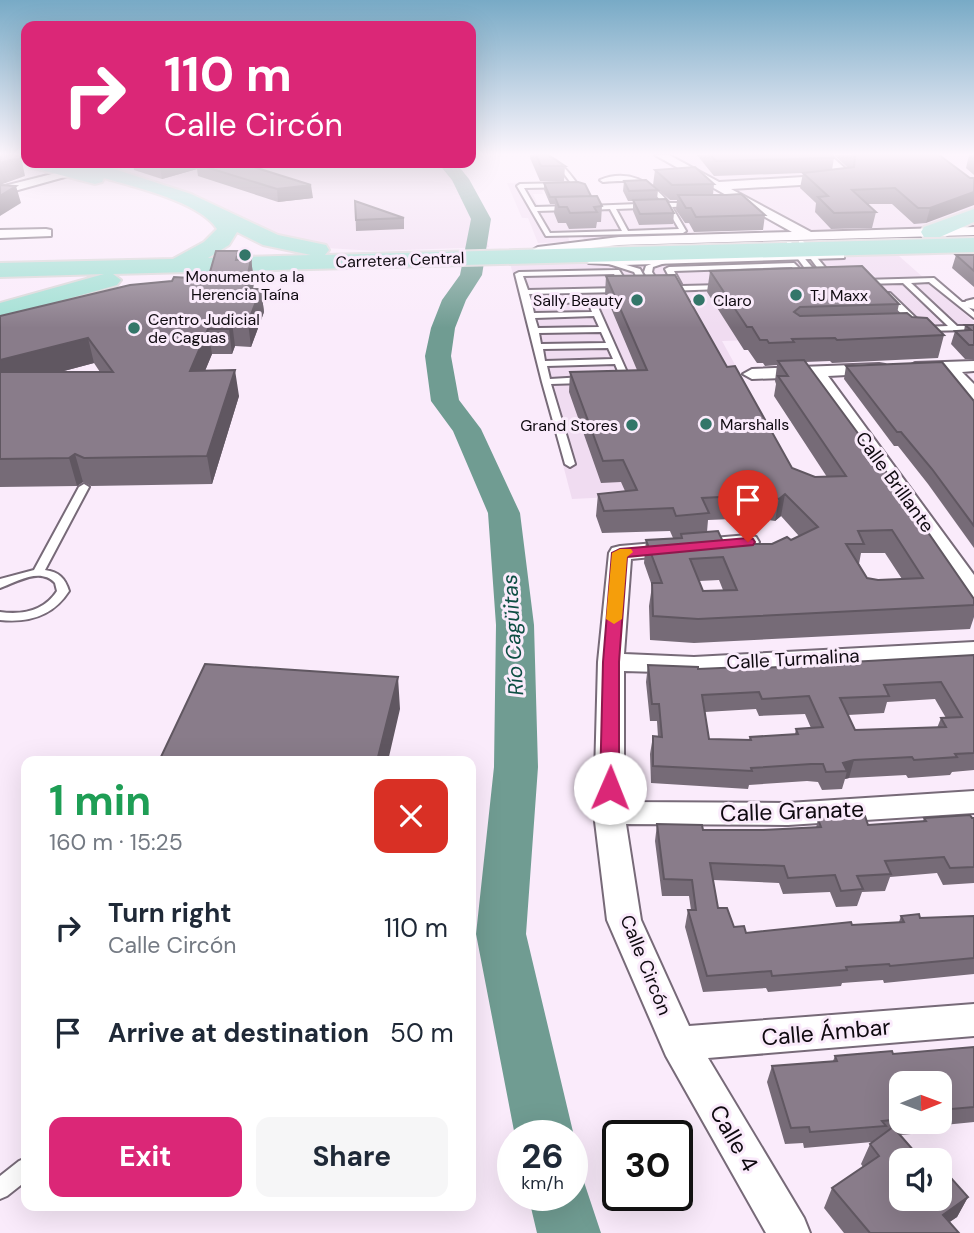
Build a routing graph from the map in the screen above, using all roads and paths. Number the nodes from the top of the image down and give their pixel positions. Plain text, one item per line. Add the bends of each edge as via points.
1 (188, 213) edge
2 (189, 213) edge
3 (534, 213) edge
4 (616, 213) edge
5 (672, 213) edge
6 (755, 213) edge
7 (974, 215) edge
8 (211, 229) junction
9 (974, 231) edge
10 (932, 232) junction
11 (46, 233) dead end
12 (0, 234) edge
13 (573, 234) junction
14 (633, 237) junction
15 (974, 238) edge
16 (974, 245) edge
17 (801, 247) junction
18 (178, 250) junction
19 (893, 250) junction
20 (323, 251) junction
21 (974, 251) edge
22 (666, 253) junction
23 (541, 256) junction
24 (406, 258) junction
25 (605, 260) junction
26 (235, 265) junction
27 (765, 266) junction
28 (731, 267) junction
29 (139, 268) junction
30 (701, 268) junction
31 (44, 269) junction
32 (0, 270) edge
33 (585, 272) junction
34 (771, 275) edge
35 (737, 277) edge
36 (905, 281) junction
37 (874, 282) junction
38 (810, 283) junction
39 (821, 283) junction
40 (834, 283) junction
41 (799, 284) edge
42 (733, 286) edge
43 (712, 287) junction
44 (680, 288) junction
45 (647, 289) junction
46 (659, 289) junction
47 (594, 290) junction
48 (627, 290) junction
49 (559, 291) junction
50 (526, 297) junction
51 (46, 299) junction
52 (970, 307) edge
53 (0, 311) edge
54 (597, 314) junction
55 (530, 316) junction
56 (0, 323) edge
57 (955, 328) junction
58 (974, 328) edge
59 (604, 329) junction
60 (909, 329) edge
61 (922, 329) junction
62 (533, 331) junction
63 (612, 345) junction
64 (538, 347) junction
65 (619, 361) junction
66 (542, 364) junction
67 (974, 366) edge
68 (948, 367) junction
69 (816, 372) junction
70 (752, 374) dead end
71 (612, 379) edge
72 (599, 380) edge
73 (546, 382) junction
74 (974, 394) edge
75 (570, 464) dead end
76 (83, 487) dead end
77 (748, 542) edge
78 (38, 573) junction
79 (0, 584) edge
80 (974, 592) edge
81 (0, 616) edge
82 (974, 650) edge
83 (611, 662) junction
84 (974, 802) edge
85 (610, 813) junction
86 (974, 1020) edge
87 (679, 1044) junction
88 (21, 1172) edge
89 (0, 1189) edge
90 (789, 1233) edge

1 - 8 main road
2 - 8 main road
3 - 13 lane via 548,235
4 - 14 lane
5 - 14 lane via 683,232
6 - 17 street
7 - 10 main road
8 - 18 main road, Carretera Central
8 - 20 main road
8 - 20 main road, Carretera Central via 255,244
9 - 10 street
10 - 17 street
11 - 12 street
13 - 14 lane
13 - 23 lane via 570,244
14 - 17 street
14 - 22 main road
14 - 23 street
15 - 17 main road, Carretera Central
16 - 19 main road, Carretera Central
17 - 19 main road, Carretera Central
17 - 22 main road, Carretera Central
17 - 23 main road, Carretera Central
17 - 39 lane
17 - 40 lane
18 - 26 main road, Carretera Central
18 - 29 main road
19 - 21 street
20 - 24 main road, Carretera Central
22 - 23 main road, Carretera Central
22 - 25 street
22 - 46 lane via 648,272
23 - 24 main road, Carretera Central
23 - 25 street
23 - 33 lane
23 - 49 lane
23 - 50 lane via 519,274
24 - 26 main road, Carretera Central
25 - 45 lane via 637,271
26 - 29 main road
27 - 28 lane
27 - 34 lane
27 - 38 lane via 794,265
28 - 30 lane
28 - 35 lane
29 - 31 main road
29 - 51 main road
29 - 56 main road
30 - 43 lane
30 - 44 lane via 669,269
31 - 32 main road
31 - 51 main road via 70,279 65,288
33 - 47 lane
33 - 48 lane via 616,272
36 - 37 lane
36 - 52 lane via 931,280
36 - 57 lane
37 - 40 lane
37 - 61 lane
38 - 39 lane
38 - 41 lane
39 - 40 lane
42 - 43 lane
43 - 44 lane
44 - 46 lane
45 - 46 lane
45 - 48 lane
47 - 48 lane
47 - 49 lane
49 - 50 lane
50 - 54 lane via 591,300
50 - 55 lane
51 - 53 main road
54 - 55 lane
54 - 59 lane
55 - 62 lane
57 - 58 lane
57 - 61 lane
59 - 62 lane
59 - 63 lane
60 - 61 lane
62 - 64 lane
63 - 64 lane
63 - 65 lane
64 - 66 lane
65 - 66 lane
65 - 71 lane via 626,379
66 - 73 lane
67 - 68 street
68 - 69 street
68 - 74 street
69 - 70 street
69 - 80 street, Calle Brillante
72 - 73 lane
73 - 75 lane
76 - 78 lane
77 - 83 street, Calle Circón via 620,553
78 - 79 lane
78 - 81 lane via 63,584 59,599 33,614
82 - 83 street, Calle Turmalina via 694,665
83 - 85 street, Calle Circón
84 - 85 street, Calle Granate via 788,814
85 - 87 street, Calle Circón via 624,920
86 - 87 street, Calle Ámbar
87 - 90 street, Calle 4
88 - 89 lane

